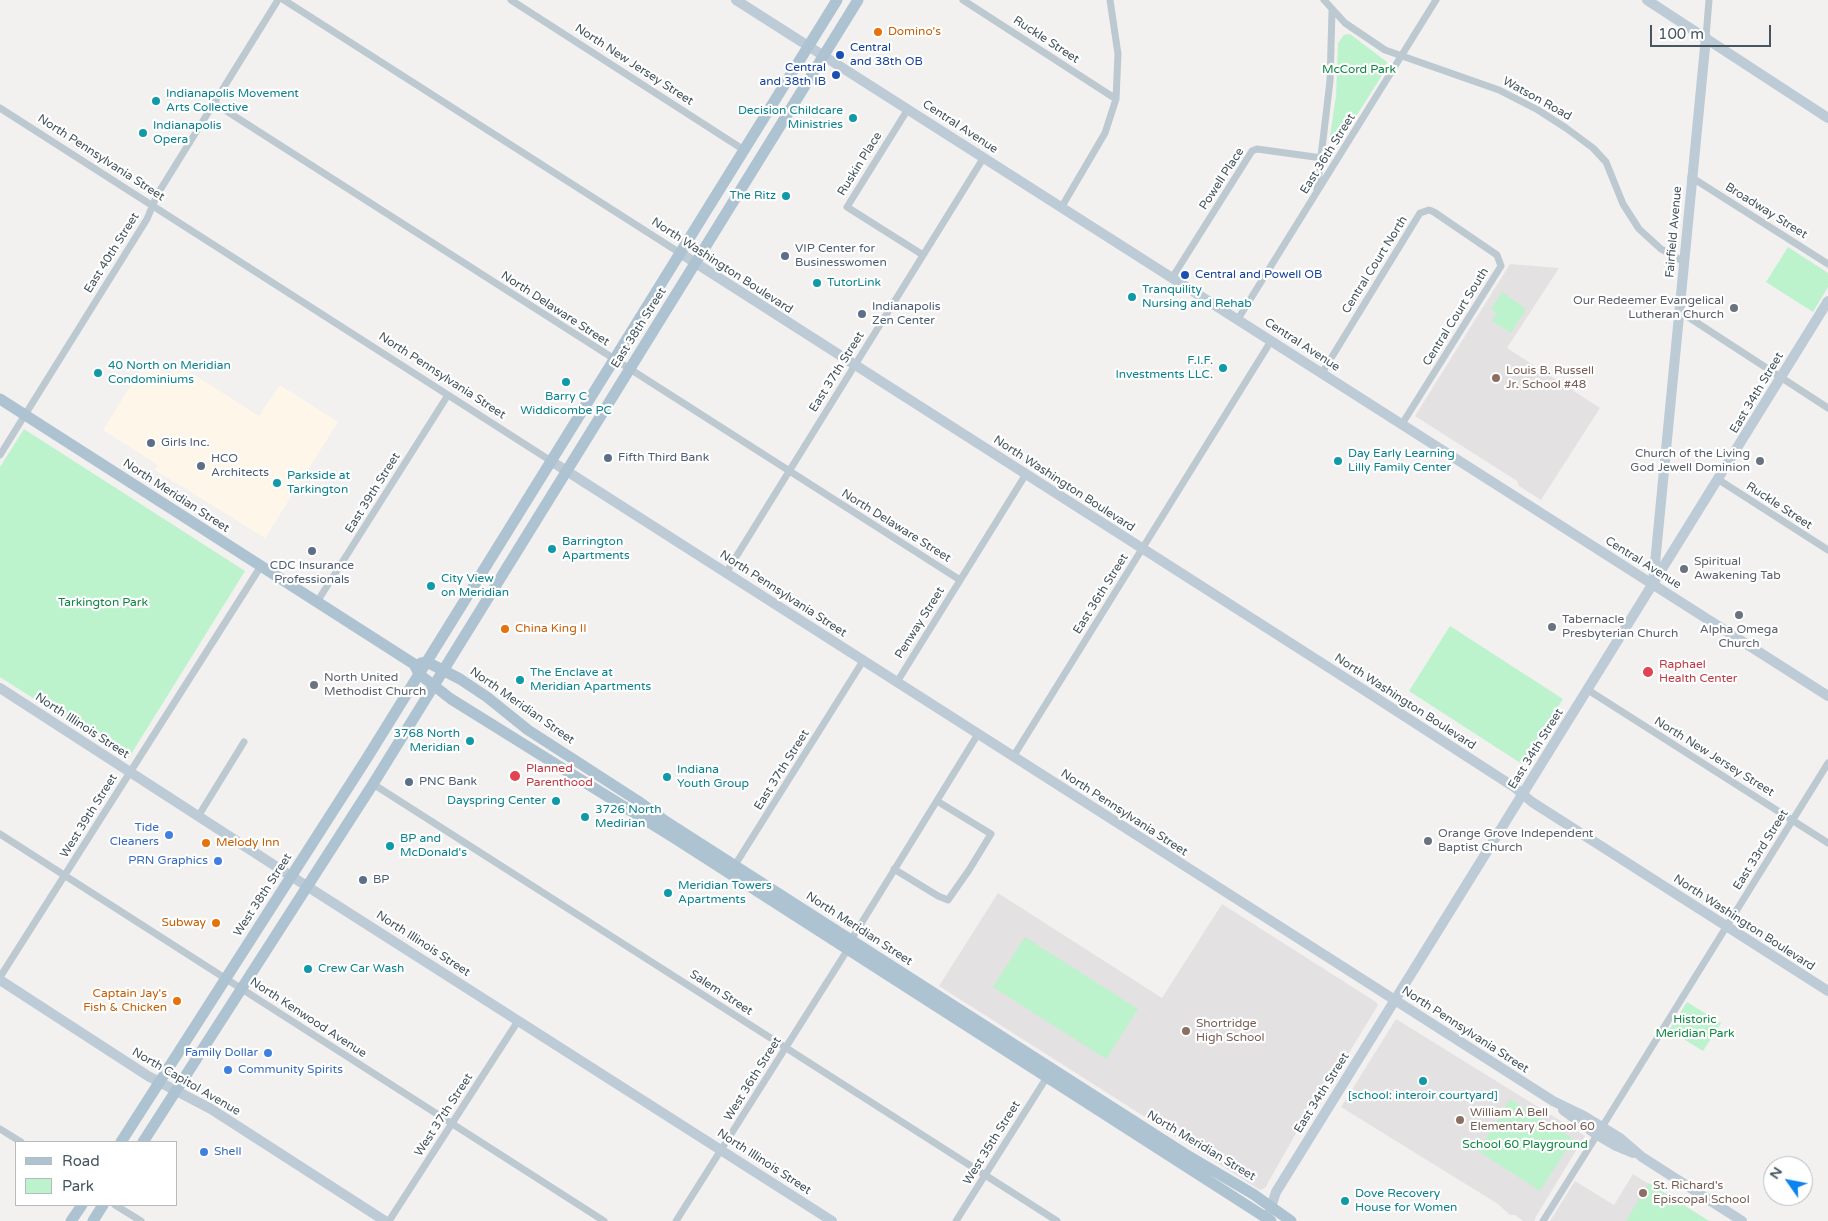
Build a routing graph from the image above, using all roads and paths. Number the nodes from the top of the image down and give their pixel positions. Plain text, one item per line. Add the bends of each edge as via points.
1 (278, 0) edge
2 (284, 0) edge
3 (511, 0) edge
4 (736, 0) edge
5 (837, 0) edge
6 (858, 0) edge
7 (963, 0) edge
8 (1110, 0) edge
9 (1324, 0) edge
10 (1436, 0) edge
11 (1646, 0) edge
12 (1709, 0) edge
13 (1332, 11) junction
14 (1706, 38) junction
15 (808, 46) junction
16 (824, 56) junction
17 (1401, 56) junction
18 (1116, 99) junction
19 (214, 104) junction
20 (0, 108) edge
21 (908, 109) junction
22 (1828, 118) edge
23 (744, 150) junction
24 (984, 158) junction
25 (1322, 158) junction
26 (1691, 177) junction
27 (1317, 192) junction
28 (152, 206) junction
29 (1061, 208) junction
30 (1464, 233) joint
31 (680, 253) junction
32 (923, 255) junction
33 (1684, 262) junction
34 (695, 263) junction
35 (1828, 264) edge
36 (1172, 278) junction
37 (1828, 301) edge
38 (1679, 311) junction
39 (1238, 319) junction
40 (1271, 341) junction
41 (614, 360) junction
42 (854, 365) junction
43 (629, 370) junction
44 (1322, 373) junction
45 (1781, 378) junction
46 (448, 395) junction
47 (0, 399) edge
48 (1828, 408) edge
49 (25, 415) junction
50 (1402, 424) junction
51 (0, 455) edge
52 (551, 461) junction
53 (566, 471) junction
54 (789, 472) junction
55 (1026, 474) junction
56 (1718, 480) junction
57 (1142, 548) junction
58 (1828, 550) edge
59 (261, 566) junction
60 (726, 573) junction
61 (960, 580) junction
62 (1653, 585) junction
63 (317, 602) junction
64 (864, 661) junction
65 (427, 662) junction
66 (416, 669) junction
67 (442, 670) junction
68 (897, 682) junction
69 (433, 685) junction
70 (0, 688) edge
71 (1588, 690) junction
72 (1828, 696) edge
73 (978, 734) junction
74 (244, 742) dead end
75 (1013, 757) junction
76 (1828, 763) edge
77 (130, 772) junction
78 (373, 784) junction
79 (1523, 794) junction
80 (937, 801) junction
81 (199, 815) junction
82 (1792, 820) junction
83 (0, 834) edge
84 (1828, 843) edge
85 (735, 865) junction
86 (894, 869) junction
87 (65, 876) junction
88 (291, 877) junction
89 (307, 886) junction
90 (1726, 926) junction
91 (850, 945) junction
92 (0, 979) edge
93 (226, 979) junction
94 (241, 989) junction
95 (1828, 991) edge
96 (1395, 1000) junction
97 (518, 1020) junction
98 (786, 1048) junction
99 (1047, 1077) junction
100 (161, 1082) junction
101 (177, 1089) junction
102 (452, 1123) junction
103 (0, 1129) edge
104 (1599, 1131) junction
105 (19, 1141) edge
106 (122, 1141) edge
107 (144, 1141) edge
108 (721, 1150) junction
109 (985, 1175) junction
110 (81, 1206) edge
111 (102, 1206) edge
112 (117, 1206) edge
113 (1269, 1216) edge
114 (72, 1221) edge
115 (93, 1221) edge
116 (141, 1221) edge
117 (385, 1221) edge
118 (389, 1221) edge
119 (604, 1221) edge
120 (676, 1221) edge
121 (832, 1221) edge
122 (956, 1221) edge
123 (1057, 1221) edge
124 (1291, 1221) edge
125 (1544, 1221) edge
126 (1742, 1221) edge

1 - 19 street, East 40th Street
2 - 31 street, North Washington Boulevard
3 - 23 street, North New Jersey Street
4 - 15 street, Central Avenue
5 - 15 main road, East 38th Street
6 - 16 main road, East 38th Street
7 - 18 street, Ruckle Street
8 - 18 street via 1118,59
9 - 13 street, Watson Road
10 - 17 street, East 36th Street
11 - 14 street
12 - 14 street, Fairfield Avenue
13 - 17 street, Watson Road via 1371,41
13 - 25 street via 1330,81
14 - 22 street
14 - 26 street, Fairfield Avenue
15 - 16 street, Central Avenue
15 - 23 main road, East 38th Street
16 - 21 street, Central Avenue
16 - 34 main road, East 38th Street
17 - 27 street, East 36th Street
17 - 33 street, Watson Road via 1499,90 1574,133 1606,162 1623,204 1640,229 1661,249
18 - 29 street via 1105,133
19 - 28 street, East 40th Street
19 - 41 street, North Delaware Street
20 - 28 street, North Pennsylvania Street
21 - 24 street, Central Avenue
21 - 32 street, Ruskin Place via 847,207
23 - 31 main road, East 38th Street
24 - 29 street, Central Avenue
24 - 32 street, East 37th Street
25 - 27 street
25 - 36 street, Powell Place via 1252,151
26 - 33 street, Fairfield Avenue
26 - 35 street, Broadway Street
27 - 39 street, East 36th Street
28 - 46 street, North Pennsylvania Street
28 - 49 street, East 40th Street via 147,220
29 - 36 street, Central Avenue
30 - 44 street, Central Court North via 1430,211 1420,213
30 - 50 street, Central Court South via 1497,255 1500,267
31 - 34 street, North Washington Boulevard
31 - 41 main road, East 38th Street
32 - 42 street, East 37th Street
33 - 38 street, Fairfield Avenue
34 - 42 street, North Washington Boulevard
34 - 43 main road, East 38th Street
36 - 39 street, Central Avenue
37 - 45 street, East 34th Street
38 - 45 street
38 - 62 street, Fairfield Avenue
39 - 40 street, Central Avenue
40 - 44 street, Central Avenue
40 - 57 street, East 36th Street
41 - 43 street, North Delaware Street
41 - 52 main road, East 38th Street
42 - 54 street, East 37th Street
42 - 55 street, North Washington Boulevard
43 - 53 main road, East 38th Street
43 - 54 street, North Delaware Street
44 - 50 street, Central Avenue
45 - 48 street
45 - 56 street, East 34th Street
46 - 52 street, North Pennsylvania Street
46 - 63 street, East 39th Street
47 - 49 main road, North Meridian Street
49 - 51 street, East 40th Street
49 - 59 main road, North Meridian Street
50 - 62 street, Central Avenue
52 - 53 street, North Pennsylvania Street
52 - 65 main road, East 38th Street
53 - 60 street, North Pennsylvania Street
53 - 67 main road, East 38th Street
54 - 60 street, East 37th Street
54 - 61 street, North Delaware Street
55 - 57 street, North Washington Boulevard
55 - 61 street, Penway Street
56 - 58 street, Ruckle Street
56 - 62 street, East 34th Street
57 - 75 street, East 36th Street
57 - 79 street, North Washington Boulevard
59 - 63 main road, North Meridian Street
59 - 77 street, West 39th Street
60 - 64 street, North Pennsylvania Street
61 - 68 street, Penway Street
62 - 71 street, East 34th Street
62 - 72 street, Central Avenue
63 - 66 main road, North Meridian Street
64 - 68 street, North Pennsylvania Street
64 - 85 street, East 37th Street
65 - 66 main road, West 38th Street
65 - 67 main road, North Meridian Street
66 - 69 main road, North Meridian Street
66 - 88 main road, West 38th Street
67 - 69 main road
67 - 85 main road, North Meridian Street
68 - 73 street, North Pennsylvania Street
69 - 78 main road
69 - 91 main road, North Meridian Street
70 - 77 street, North Illinois Street
71 - 79 street, East 34th Street
71 - 82 street, North New Jersey Street
73 - 75 street, North Pennsylvania Street
73 - 80 street
74 - 81 street
75 - 96 street, North Pennsylvania Street
76 - 82 street, East 33rd Street
77 - 81 street, North Illinois Street
77 - 87 street, West 39th Street
78 - 89 main road
78 - 98 street, Salem Street
79 - 90 street, North Washington Boulevard
79 - 96 street, East 34th Street
80 - 86 street
80 - 86 street via 991,834 969,870 948,900
81 - 88 street, North Illinois Street
82 - 84 street, North New Jersey Street
82 - 90 street, East 33rd Street
83 - 87 street, North Kenwood Avenue
85 - 91 main road, North Meridian Street
86 - 91 street
87 - 92 street, West 39th Street
87 - 93 street, North Kenwood Avenue
88 - 89 street, North Illinois Street
88 - 93 main road, West 38th Street
89 - 94 main road
89 - 97 street, North Illinois Street
90 - 95 street, North Washington Boulevard
90 - 104 street, East 33rd Street
91 - 98 street, West 36th Street
91 - 99 main road, North Meridian Street
91 - 113 main road, North Meridian Street
92 - 100 street, North Capitol Avenue
93 - 94 street, North Kenwood Avenue
93 - 100 main road, West 38th Street
94 - 101 main road
94 - 102 street, North Kenwood Avenue
96 - 104 street, North Pennsylvania Street via 1553,1101 1579,1124
96 - 113 street, East 34th Street via 1276,1192
97 - 102 street, West 37th Street
97 - 108 street, North Illinois Street
98 - 108 street, West 36th Street
98 - 109 street, Salem Street
99 - 109 street, West 35th Street
99 - 113 main road, North Meridian Street
100 - 101 street, North Capitol Avenue
100 - 106 main road, West 38th Street
101 - 107 main road
101 - 117 street, North Capitol Avenue
102 - 118 street, West 37th Street
102 - 119 street, North Kenwood Avenue
103 - 105 street
104 - 125 street, East 33rd Street
104 - 126 street, North Pennsylvania Street via 1616,1146 1642,1157
108 - 120 street, West 36th Street
108 - 121 street, North Illinois Street
109 - 122 street, West 35th Street
109 - 123 street, Salem Street
110 - 114 main road
111 - 115 main road
112 - 116 street
113 - 124 main road, North Meridian Street

